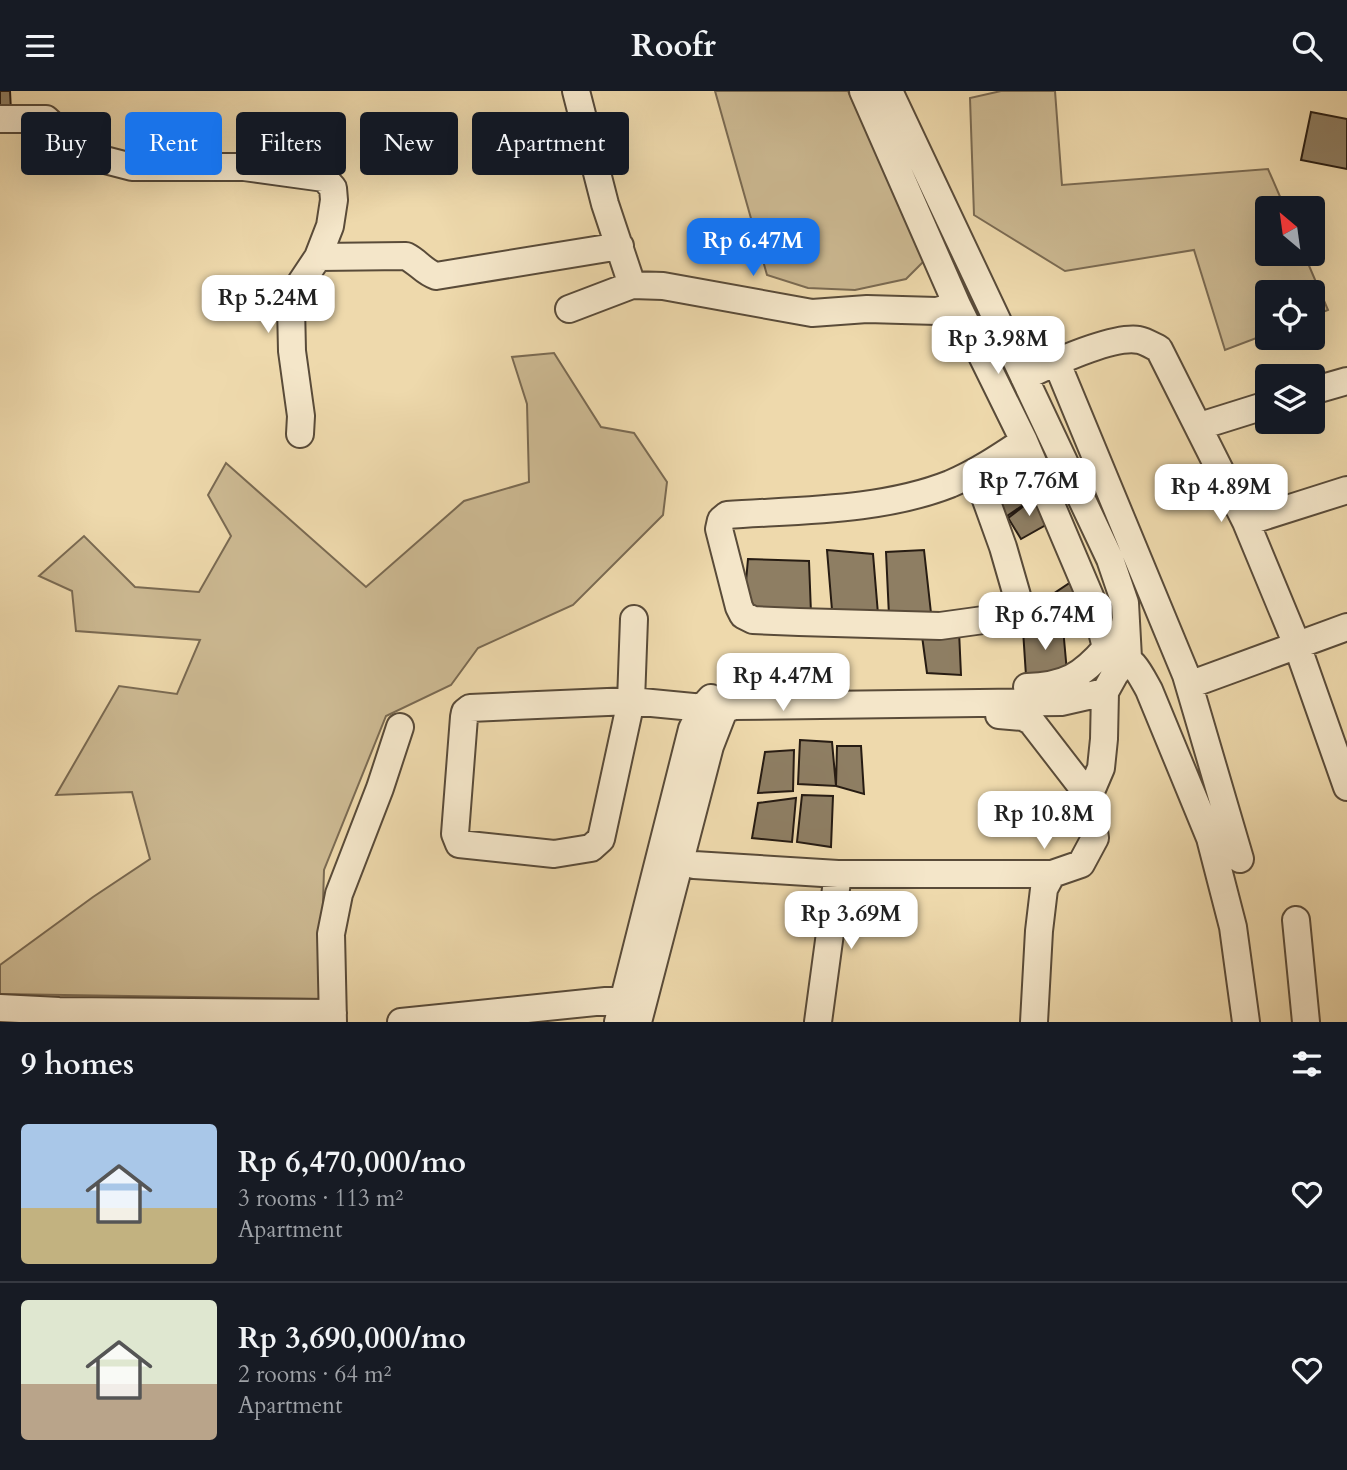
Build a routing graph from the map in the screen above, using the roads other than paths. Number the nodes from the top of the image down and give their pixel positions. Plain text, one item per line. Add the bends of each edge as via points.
1 (576, 91) edge
2 (863, 91) edge
3 (889, 91) edge
4 (0, 119) edge
5 (620, 246) junction
6 (318, 257) junction
7 (632, 285) junction
8 (957, 305) junction
9 (569, 309) dead end
10 (1056, 362) junction
11 (1024, 377) junction
12 (1347, 380) edge
13 (1325, 387) edge
14 (1255, 409) edge
15 (1200, 426) junction
16 (300, 434) dead end
17 (1024, 442) junction
18 (976, 472) junction
19 (1347, 490) edge
20 (1246, 522) junction
21 (634, 619) dead end
22 (1347, 627) edge
23 (1297, 645) junction
24 (1117, 653) junction
25 (1189, 685) junction
26 (1105, 692) junction
27 (631, 701) junction
28 (713, 709) junction
29 (400, 727) dead end
30 (1347, 787) edge
31 (1089, 796) junction
32 (1240, 859) dead end
33 (694, 865) junction
34 (1052, 873) junction
35 (838, 874) junction
36 (1296, 920) dead end
37 (5, 1008) edge
38 (636, 1013) edge
39 (333, 1017) edge
40 (401, 1022) edge
41 (818, 1022) edge
42 (1034, 1022) edge
43 (1246, 1022) edge
44 (1306, 1022) edge

1 - 5 street
2 - 8 street
3 - 11 street
4 - 6 street via 46,119 74,152 132,167 244,167 324,178 333,188 334,200
5 - 6 street via 436,276 406,256
5 - 7 street
6 - 16 street via 290,306
7 - 8 street via 663,286 812,313 937,311
7 - 9 street
8 - 17 street
10 - 11 street
10 - 15 street via 1115,342 1139,339 1159,349
10 - 25 street
11 - 24 street via 1110,559 1125,603
12 - 13 street
14 - 15 street
15 - 20 street
17 - 18 street
17 - 24 street
18 - 18 street via 897,499 727,515 719,529 743,615 753,620 940,626 1005,617 1018,599
19 - 20 street
20 - 23 street
21 - 27 street
22 - 23 street
23 - 25 street
23 - 30 street
24 - 26 street via 1115,674
24 - 28 street via 1076,677 1042,687 730,689 712,695
24 - 43 street via 1137,669 1149,690 1210,838 1233,927
25 - 32 street
26 - 28 street via 1061,702
26 - 31 street via 1101,768
27 - 27 street via 601,839 591,848 554,854 464,846 457,841 465,712 488,706
27 - 28 street
28 - 38 street via 713,735
29 - 39 street via 339,894 331,934
31 - 33 street via 1041,731 1023,717 739,722 725,736
31 - 34 street via 1095,838 1081,864
33 - 35 street
33 - 38 street
34 - 35 street
34 - 42 street via 1044,889
35 - 41 street
36 - 44 street
37 - 39 street
38 - 40 street

